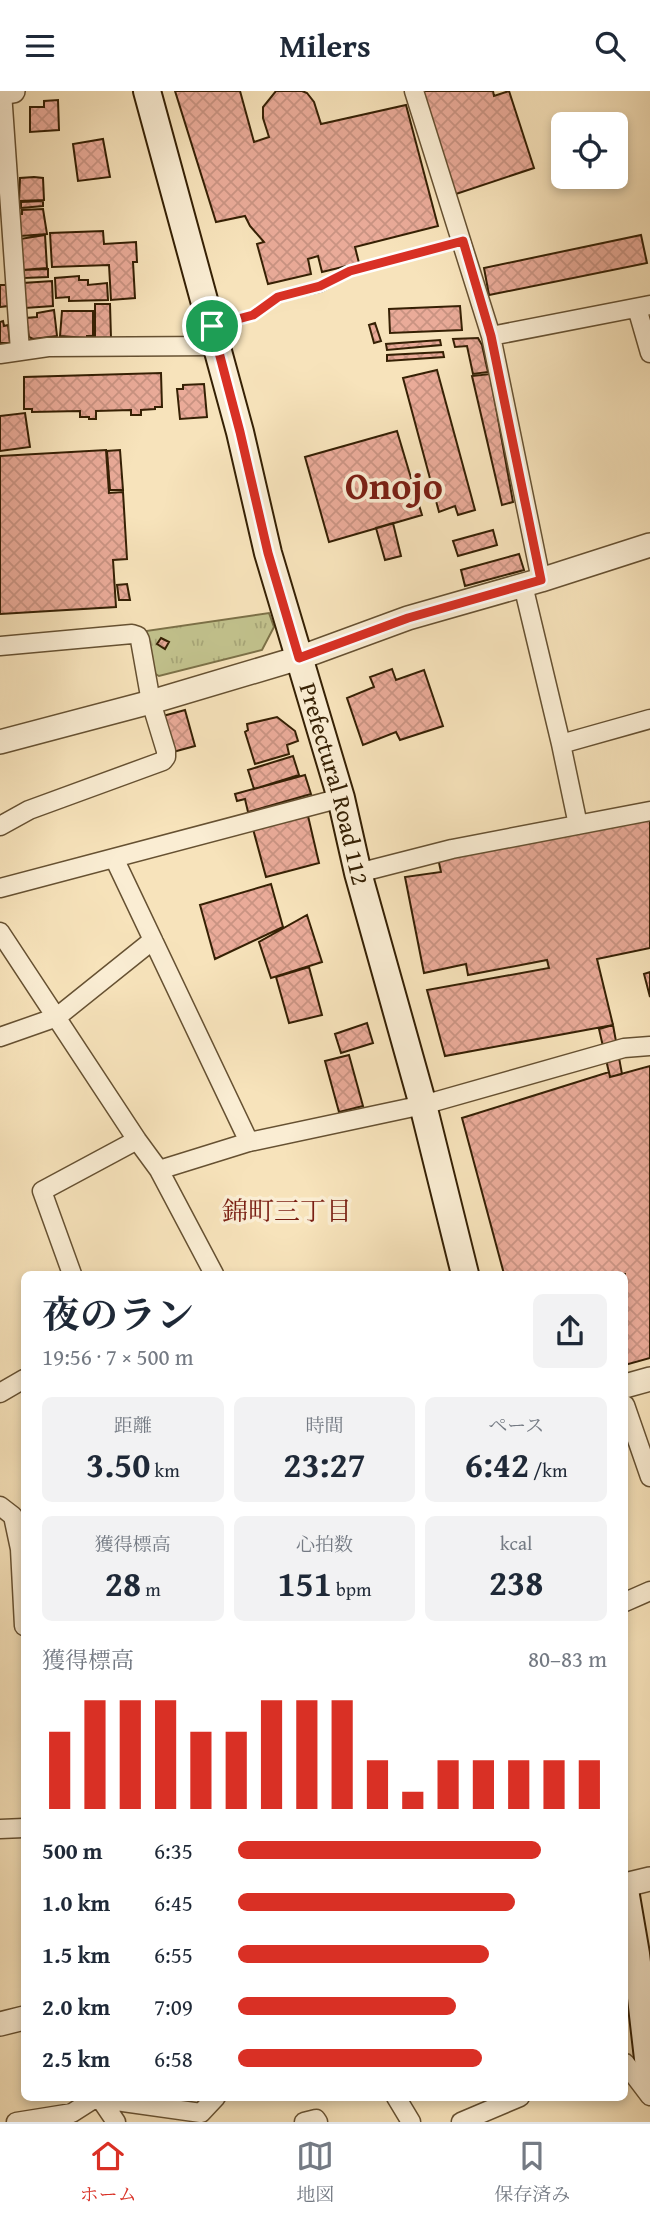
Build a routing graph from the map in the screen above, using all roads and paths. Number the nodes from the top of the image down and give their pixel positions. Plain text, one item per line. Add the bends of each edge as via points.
1 (148, 91) edge
2 (414, 91) edge
3 (5, 92) edge
4 (463, 241) junction
5 (643, 306) edge
6 (215, 336) junction
7 (491, 336) junction
8 (20, 351) junction
9 (650, 353) edge
10 (0, 354) edge
11 (650, 545) edge
12 (532, 583) junction
13 (0, 646) edge
14 (299, 658) junction
15 (151, 702) junction
16 (650, 719) edge
17 (0, 742) edge
18 (561, 744) junction
19 (341, 798) junction
20 (650, 811) edge
21 (578, 825) junction
22 (0, 826) edge
23 (114, 858) junction
24 (358, 873) junction
25 (0, 888) edge
26 (0, 932) edge
27 (153, 940) junction
28 (57, 1017) junction
29 (0, 1037) edge
30 (650, 1045) edge
31 (422, 1104) junction
32 (136, 1140) junction
33 (249, 1142) junction
34 (159, 1170) junction
35 (71, 1271) edge
36 (213, 1271) edge
37 (465, 1271) edge
38 (650, 1379) edge
39 (21, 1381) edge
40 (628, 1385) edge
41 (0, 1393) edge
42 (628, 1414) edge
43 (650, 1477) edge
44 (0, 1506) edge
45 (21, 1561) edge
46 (650, 1591) edge
47 (628, 1601) edge
48 (21, 1828) edge
49 (0, 1829) edge
50 (650, 1879) edge
51 (628, 1887) edge
52 (628, 1906) edge
53 (21, 2019) edge
54 (0, 2024) edge
55 (628, 2067) edge
56 (650, 2076) edge
57 (650, 2096) edge
58 (92, 2101) edge
59 (102, 2101) edge
60 (118, 2101) edge
61 (214, 2101) edge
62 (398, 2101) edge
63 (511, 2101) edge
64 (207, 2117) edge
65 (16, 2122) edge
66 (116, 2122) edge
67 (304, 2122) edge
68 (318, 2122) edge
69 (411, 2122) edge
70 (461, 2122) edge

1 - 6 main road, Prefectural Road 112
2 - 4 street
3 - 8 street
4 - 6 lane via 350,271 320,286 278,297
4 - 7 street
5 - 7 street
5 - 9 street
6 - 8 street
6 - 14 main road, Prefectural Road 112
7 - 12 street
8 - 10 street
11 - 12 street
12 - 14 street via 408,618
12 - 18 street
13 - 15 street via 138,636
14 - 15 street
14 - 19 main road, Prefectural Road 112
15 - 17 street
15 - 22 street via 166,751 163,761 29,810
16 - 18 street
18 - 21 street
19 - 23 street
19 - 24 main road, Prefectural Road 112
20 - 21 street
21 - 24 street
23 - 25 street
23 - 27 street
24 - 31 main road, Prefectural Road 112
26 - 28 street
27 - 28 street
27 - 33 street
28 - 29 street
28 - 32 street
30 - 31 street via 624,1048
31 - 33 street
31 - 37 main road, Prefectural Road 112
32 - 34 street
32 - 35 street via 41,1191
33 - 34 street
34 - 36 street
38 - 40 street
39 - 41 street
42 - 43 street
44 - 45 street via 13,1515
46 - 47 street
48 - 49 street
50 - 51 street
52 - 56 main road
53 - 54 street
55 - 57 street
58 - 65 street via 72,2113
59 - 66 street
60 - 64 street
61 - 64 street
62 - 69 street
63 - 70 street
67 - 68 street

